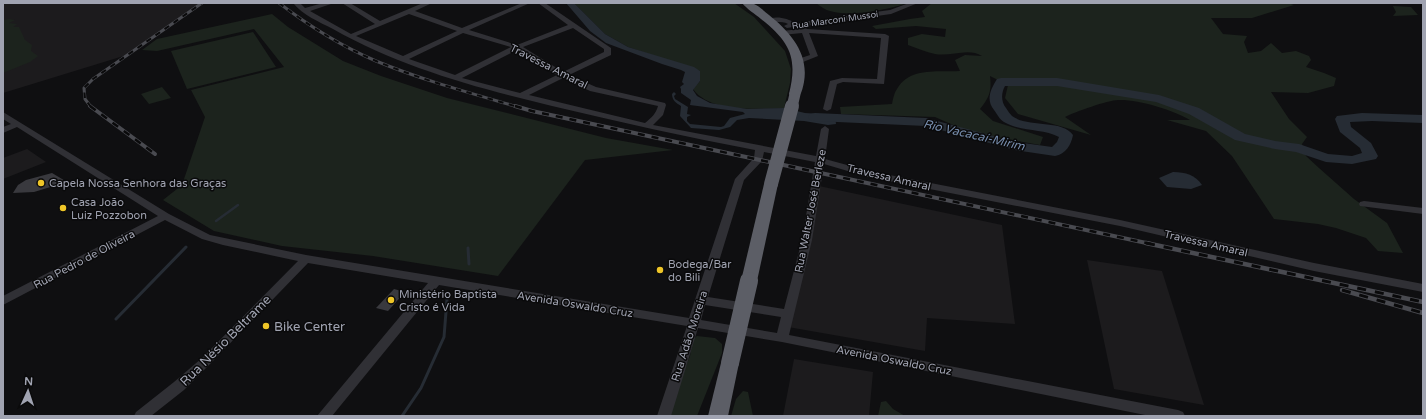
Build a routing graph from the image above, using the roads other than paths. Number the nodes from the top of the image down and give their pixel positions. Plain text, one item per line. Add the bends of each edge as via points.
1 (296, 3) edge
2 (331, 3) edge
3 (345, 3) edge
4 (429, 3) edge
5 (527, 3) edge
6 (541, 3) edge
7 (747, 3) edge
8 (915, 3) edge
9 (304, 10) junction
10 (410, 12) junction
11 (380, 24) junction
12 (573, 24) junction
13 (796, 25) junction
14 (776, 27) junction
15 (462, 31) junction
16 (806, 31) junction
17 (351, 36) junction
18 (517, 47) junction
19 (403, 59) junction
20 (798, 62) junction
21 (562, 75) junction
22 (455, 78) junction
23 (521, 96) junction
24 (827, 109) dead end
25 (3, 115) edge
26 (657, 117) junction
27 (17, 124) junction
28 (646, 126) junction
29 (825, 129) dead end
30 (3, 130) edge
31 (683, 133) junction
32 (760, 148) junction
33 (820, 160) junction
34 (1364, 204) dead end
35 (1423, 211) edge
36 (165, 216) junction
37 (306, 259) junction
38 (436, 281) junction
39 (1423, 288) edge
40 (701, 300) junction
41 (3, 301) edge
42 (788, 314) junction
43 (693, 324) junction
44 (782, 338) junction
45 (141, 416) edge
46 (324, 416) edge
47 (664, 416) edge
48 (718, 416) edge
49 (1178, 416) edge

1 - 9 street, Travessa Amaral
2 - 9 street
3 - 11 street
4 - 10 street
5 - 15 street
6 - 12 street
7 - 14 highway
8 - 13 street, Rua Marconi Mussoi via 891,12
9 - 17 street, Travessa Amaral
10 - 11 street
10 - 15 street, Travessa Amaral
11 - 17 street
12 - 18 street
12 - 21 street via 607,48 608,53
13 - 14 street via 786,20
13 - 16 street
14 - 16 street
14 - 20 highway via 796,54
15 - 18 street, Travessa Amaral
15 - 19 street
16 - 20 street via 814,56
16 - 24 street via 885,36 881,82 833,82
17 - 19 street, Travessa Amaral
18 - 21 street, Travessa Amaral
18 - 22 street
19 - 22 street, Travessa Amaral
20 - 48 highway, bridge via 795,94 771,184
21 - 23 street
21 - 26 street, Travessa Amaral via 593,89 662,106
22 - 23 street, Travessa Amaral
23 - 28 street, Travessa Amaral
25 - 27 street, Avenida Oswaldo Cruz
26 - 28 street
26 - 31 street
27 - 30 street
27 - 36 street, Avenida Oswaldo Cruz
28 - 31 street, Travessa Amaral
29 - 33 street, Rua Walter José Berleze
31 - 32 street, Travessa Amaral
32 - 33 street, Travessa Amaral
32 - 40 street, Rua Adão Moreira via 760,159 740,179
33 - 39 street, Travessa Amaral via 868,174 1120,223
33 - 42 street, Rua Walter José Berleze via 807,240
34 - 35 street
36 - 37 street, Avenida Oswaldo Cruz via 212,239
36 - 41 street, Rua Pedro de Oliveira
37 - 38 street, Avenida Oswaldo Cruz
37 - 45 street, Rua Nésio Beltrame via 206,361
38 - 43 street, Avenida Oswaldo Cruz
38 - 46 street
40 - 42 street
40 - 43 street, Rua Adão Moreira
42 - 44 street, Rua Walter José Berleze
43 - 44 street, Avenida Oswaldo Cruz
43 - 47 street, Rua Adão Moreira
44 - 49 street, Avenida Oswaldo Cruz

